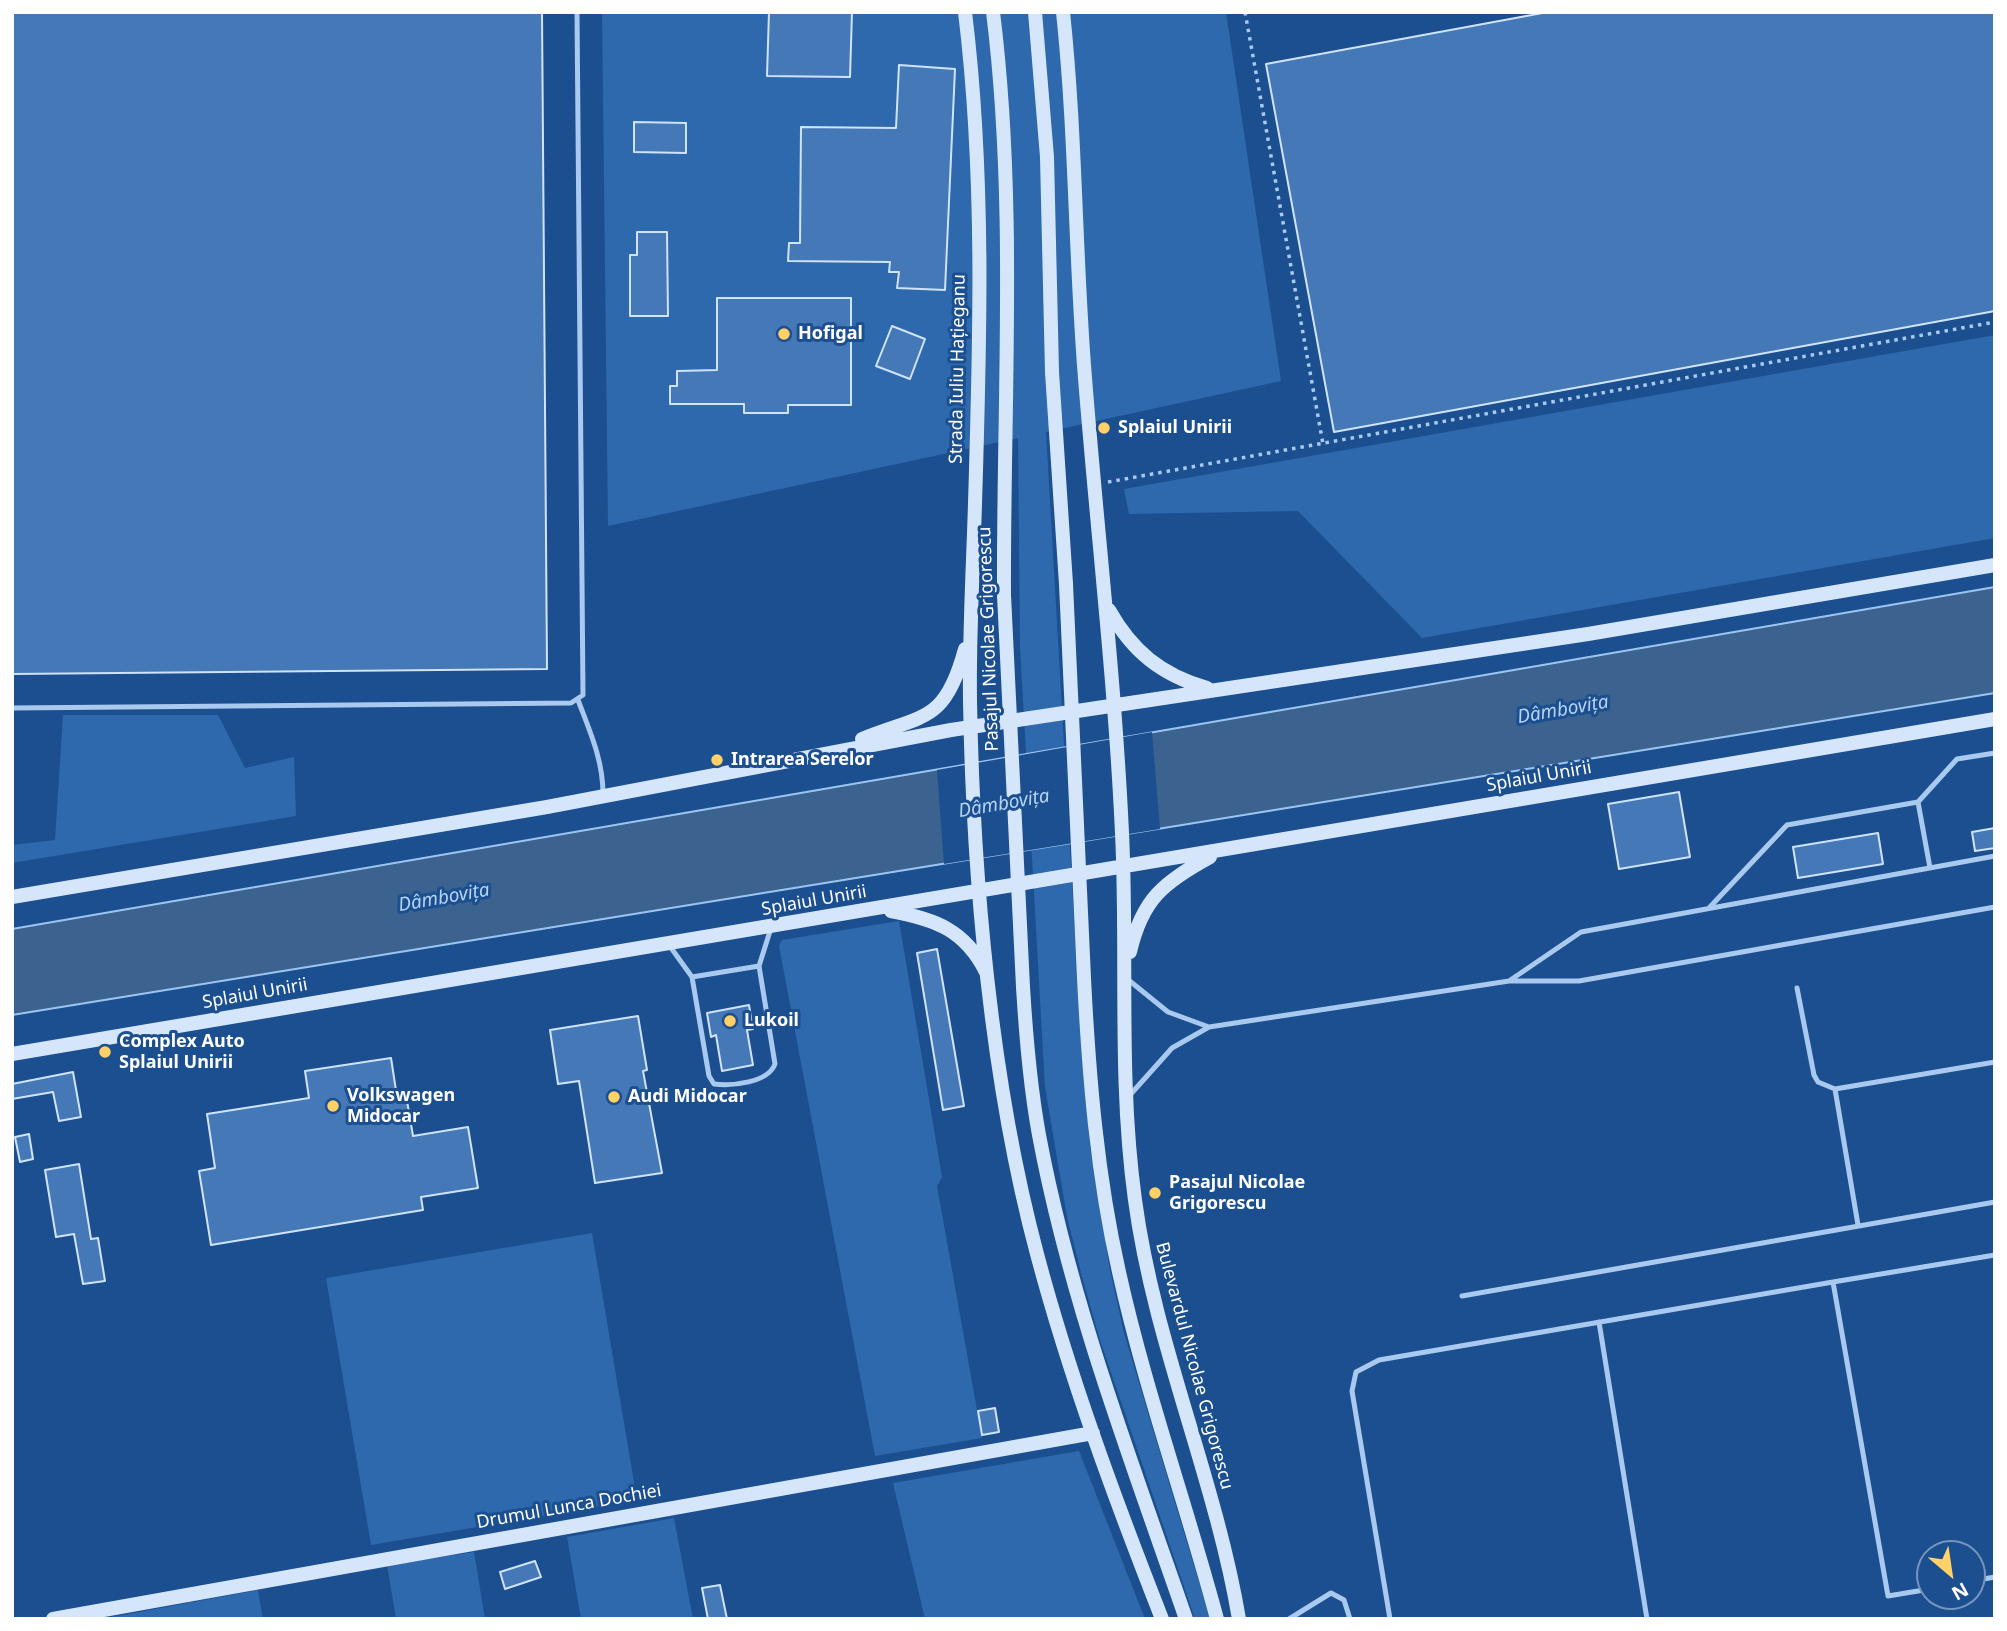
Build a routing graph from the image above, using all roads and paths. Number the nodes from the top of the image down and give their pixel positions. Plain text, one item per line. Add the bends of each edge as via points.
1 (577, 12) edge
2 (965, 12) edge
3 (993, 12) edge
4 (1035, 12) edge
5 (1063, 12) edge
6 (1245, 12) edge
7 (1995, 322) edge
8 (1323, 444) junction
9 (1095, 484) junction
10 (1995, 565) edge
11 (1107, 605) junction
12 (970, 630) junction
13 (1213, 690) junction
14 (578, 700) junction
15 (1116, 704) junction
16 (12, 708) edge
17 (1995, 719) edge
18 (971, 727) junction
19 (832, 752) junction
20 (1995, 753) edge
21 (603, 796) junction
22 (1918, 802) junction
23 (1222, 851) junction
24 (1995, 856) edge
25 (1124, 867) junction
26 (1930, 868) junction
27 (980, 891) junction
28 (12, 897) edge
29 (1995, 907) edge
30 (1708, 908) junction
31 (883, 909) junction
32 (771, 928) junction
33 (669, 945) junction
34 (759, 966) junction
35 (692, 977) junction
36 (1125, 977) junction
37 (990, 980) junction
38 (1509, 981) junction
39 (1797, 988) dead end
40 (1209, 1027) junction
41 (12, 1054) edge
42 (1995, 1062) edge
43 (1835, 1089) junction
44 (1127, 1101) junction
45 (1995, 1202) edge
46 (1858, 1225) junction
47 (1995, 1255) edge
48 (1833, 1282) junction
49 (1462, 1296) dead end
50 (1599, 1322) junction
51 (1093, 1433) junction
52 (1916, 1591) edge
53 (53, 1619) edge
54 (1162, 1619) edge
55 (1186, 1619) edge
56 (1217, 1619) edge
57 (1239, 1619) edge
58 (1289, 1619) edge
59 (1350, 1619) edge
60 (1390, 1619) edge
61 (1647, 1619) edge

1 - 14 lane via 583,681 583,695
2 - 12 main road, Strada Iuliu Hațieganu via 973,85 978,250
3 - 55 main road, Pasajul Nicolae Grigorescu, bridge via 1004,173 1004,595 1023,987 1037,1122 1063,1245 1101,1373
4 - 56 main road, bridge via 1047,157 1052,372 1095,1123 1116,1261 1149,1392
5 - 9 main road
6 - 8 path
7 - 8 path
8 - 9 path
9 - 11 main road
10 - 13 main road via 1588,634
11 - 13 main road via 1124,635 1149,662 1177,679
11 - 15 main road
12 - 18 main road, Strada Iuliu Hațieganu
12 - 19 main road via 953,686 939,706 908,724
13 - 15 main road
14 - 16 lane
14 - 21 lane via 597,747
15 - 18 main road
15 - 25 main road, Bulevardul Nicolae Grigorescu
17 - 23 main road, Splaiul Unirii
18 - 19 main road
18 - 27 main road, Strada Iuliu Hațieganu
19 - 21 main road
20 - 22 lane via 1957,759
21 - 28 main road
22 - 26 lane
22 - 30 lane via 1787,825
23 - 25 main road, Splaiul Unirii
23 - 36 main road via 1181,875 1146,904
24 - 26 lane
25 - 27 main road, Splaiul Unirii
25 - 36 main road, Bulevardul Nicolae Grigorescu
26 - 30 lane
27 - 31 main road, Splaiul Unirii
27 - 37 main road
29 - 38 lane via 1579,981
30 - 38 lane via 1581,932
31 - 32 main road, Splaiul Unirii
31 - 37 main road via 931,919 957,932 971,946
32 - 33 main road, Splaiul Unirii
32 - 34 lane
33 - 35 lane
33 - 41 main road, Splaiul Unirii
34 - 35 lane
34 - 35 lane via 775,1064 765,1077 724,1085 714,1084 709,1076
36 - 40 lane via 1168,1012
36 - 44 main road, Bulevardul Nicolae Grigorescu
37 - 51 main road via 1003,1092 1022,1190 1040,1265
38 - 40 lane
39 - 43 lane via 1814,1075 1818,1082
40 - 44 lane via 1172,1048
42 - 43 lane
43 - 46 lane
44 - 57 main road, Bulevardul Nicolae Grigorescu via 1135,1197 1149,1276
45 - 46 lane
46 - 49 lane
47 - 48 lane
48 - 50 lane
48 - 52 lane via 1888,1596
50 - 60 lane via 1379,1360 1356,1372 1352,1391
50 - 61 lane
51 - 53 main road, Drumul Lunca Dochiei
51 - 54 main road
58 - 59 lane via 1331,1593 1344,1600

